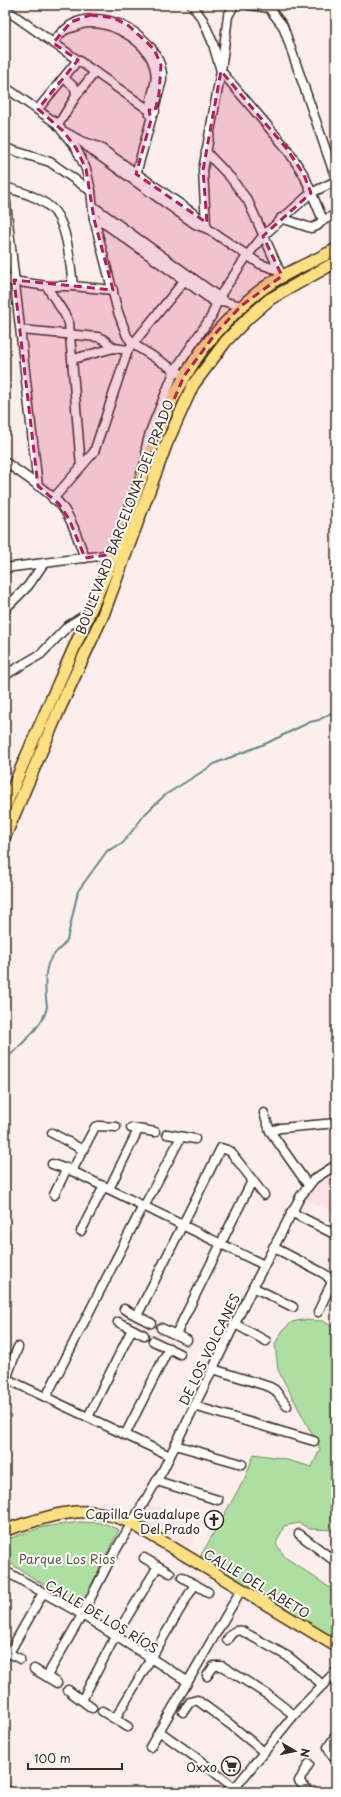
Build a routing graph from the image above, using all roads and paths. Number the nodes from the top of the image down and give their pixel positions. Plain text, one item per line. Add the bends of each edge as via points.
1 (192, 5) edge
2 (234, 5) edge
3 (249, 5) edge
4 (5, 9) edge
5 (53, 43) junction
6 (78, 60) junction
7 (221, 71) junction
8 (95, 72) junction
9 (64, 78) junction
10 (5, 87) edge
11 (14, 93) junction
12 (5, 95) edge
13 (76, 96) junction
14 (38, 109) junction
15 (152, 111) junction
16 (60, 128) junction
17 (81, 141) junction
18 (5, 148) edge
19 (206, 152) junction
20 (136, 174) junction
21 (336, 180) edge
22 (5, 187) edge
23 (91, 191) junction
24 (311, 193) junction
25 (5, 195) edge
26 (94, 207) junction
27 (336, 215) edge
28 (94, 218) junction
29 (281, 218) junction
30 (323, 220) junction
31 (207, 227) junction
32 (263, 236) junction
33 (336, 249) edge
34 (248, 256) junction
35 (331, 261) edge
36 (280, 273) junction
37 (9, 280) edge
38 (184, 281) junction
39 (47, 286) junction
40 (73, 286) junction
41 (113, 290) junction
42 (218, 300) junction
43 (241, 306) junction
44 (21, 330) junction
45 (70, 335) junction
46 (131, 347) junction
47 (114, 348) junction
48 (72, 359) junction
49 (180, 373) junction
50 (5, 464) edge
51 (81, 467) junction
52 (38, 486) junction
53 (53, 498) junction
54 (114, 554) junction
55 (85, 558) junction
56 (44, 563) junction
57 (5, 568) edge
58 (5, 609) edge
59 (90, 611) junction
60 (68, 626) junction
61 (81, 633) junction
62 (5, 675) edge
63 (5, 807) edge
64 (5, 836) edge
65 (264, 1113) dead end
66 (336, 1123) edge
67 (116, 1127) dead end
68 (270, 1131) junction
69 (155, 1132) dead end
70 (52, 1133) dead end
71 (167, 1134) dead end
72 (181, 1137) junction
73 (195, 1139) dead end
74 (83, 1150) junction
75 (52, 1164) dead end
76 (336, 1165) edge
77 (70, 1169) junction
78 (252, 1181) junction
79 (308, 1185) junction
80 (106, 1187) junction
81 (54, 1195) dead end
82 (264, 1195) dead end
83 (144, 1206) junction
84 (292, 1212) junction
85 (183, 1225) junction
86 (81, 1231) dead end
87 (336, 1235) edge
88 (221, 1244) junction
89 (273, 1247) junction
90 (264, 1265) junction
91 (334, 1284) edge
92 (253, 1287) junction
93 (293, 1307) dead end
94 (124, 1308) dead end
95 (318, 1312) dead end
96 (137, 1316) junction
97 (118, 1322) dead end
98 (151, 1323) dead end
99 (235, 1324) junction
100 (161, 1328) dead end
101 (132, 1329) junction
102 (176, 1334) junction
103 (144, 1335) dead end
104 (187, 1340) dead end
105 (266, 1340) dead end
106 (153, 1341) dead end
107 (18, 1347) dead end
108 (169, 1348) junction
109 (180, 1354) dead end
110 (213, 1369) junction
111 (6, 1379) edge
112 (46, 1397) junction
113 (194, 1406) junction
114 (287, 1406) dead end
115 (88, 1417) junction
116 (126, 1435) junction
117 (314, 1441) dead end
118 (175, 1445) junction
119 (170, 1456) junction
120 (242, 1464) dead end
121 (157, 1481) junction
122 (218, 1500) dead end
123 (133, 1524) junction
124 (5, 1530) edge
125 (299, 1534) dead end
126 (144, 1558) dead end
127 (336, 1562) edge
128 (158, 1566) junction
129 (170, 1573) dead end
130 (6, 1574) edge
131 (182, 1577) dead end
132 (195, 1584) junction
133 (241, 1590) junction
134 (208, 1592) dead end
135 (43, 1593) junction
136 (82, 1615) junction
137 (116, 1637) junction
138 (227, 1640) dead end
139 (336, 1646) edge
140 (7, 1652) edge
141 (20, 1659) dead end
142 (151, 1660) junction
143 (34, 1669) dead end
144 (336, 1671) edge
145 (47, 1676) junction
146 (207, 1676) dead end
147 (187, 1681) junction
148 (57, 1683) dead end
149 (323, 1685) junction
150 (68, 1690) dead end
151 (82, 1700) junction
152 (92, 1708) dead end
153 (102, 1711) dead end
154 (183, 1712) dead end
155 (294, 1715) junction
156 (115, 1719) junction
157 (128, 1727) dead end
158 (159, 1731) junction
159 (336, 1735) edge
160 (150, 1747) dead end
161 (264, 1752) junction
162 (336, 1758) edge
163 (309, 1764) dead end
164 (5, 1789) edge
165 (236, 1790) edge
166 (9, 1792) edge
167 (309, 1792) edge

1 - 7 street via 206,27
2 - 7 street via 228,16
3 - 21 street via 269,8 283,26
4 - 5 street
5 - 6 street
5 - 15 street via 65,30 89,22 120,29 141,46 150,57 156,71
6 - 8 street
6 - 9 street
7 - 19 street
7 - 24 street via 287,149 304,174
8 - 13 street
8 - 15 street
9 - 13 street via 75,88
9 - 14 street
10 - 11 street
11 - 12 street
11 - 14 street
13 - 16 street
14 - 16 street
15 - 20 street
16 - 17 street
16 - 23 street via 76,148 86,169
17 - 20 street via 99,147
17 - 31 street via 195,224
18 - 23 street via 50,162
19 - 31 street via 203,170
19 - 32 street via 248,201
20 - 31 street via 197,216
21 - 24 street
22 - 40 street via 30,194 51,207 60,218
23 - 26 street
24 - 29 street
24 - 30 street
25 - 37 street
26 - 28 street
26 - 42 street
27 - 30 street
28 - 38 street
28 - 41 street
29 - 30 street via 311,228
29 - 32 street
31 - 34 street
32 - 34 street
32 - 36 street
33 - 35 main road, BOULEVARD BARCELONA-DEL PRADO
34 - 36 street
34 - 42 street
35 - 36 main road, BOULEVARD BARCELONA-DEL PRADO
35 - 64 main road, BOULEVARD BARCELONA-DEL PRADO via 270,299 248,318 226,340 193,385 166,445 103,615
36 - 43 main road, BOULEVARD BARCELONA-DEL PRADO
37 - 39 street
37 - 44 street
38 - 42 street
38 - 46 street
39 - 40 street
39 - 45 street via 65,314
40 - 41 street
41 - 46 street
42 - 43 street
42 - 49 street
43 - 49 main road, BOULEVARD BARCELONA-DEL PRADO
44 - 45 street
44 - 52 street
45 - 47 street via 98,337
45 - 48 street
46 - 47 street
46 - 49 street
46 - 51 street via 94,452
47 - 48 street
48 - 51 street
49 - 54 main road, BOULEVARD BARCELONA-DEL PRADO
50 - 52 street
51 - 53 street
52 - 53 street
53 - 55 street via 70,519
54 - 55 street
54 - 59 main road, BOULEVARD BARCELONA-DEL PRADO
55 - 56 street
56 - 57 street
56 - 58 street via 28,586
59 - 60 street
59 - 61 main road, BOULEVARD BARCELONA-DEL PRADO
60 - 61 street
60 - 62 street via 41,654
61 - 63 main road, BOULEVARD BARCELONA-DEL PRADO via 36,731
65 - 68 street
66 - 68 street
67 - 74 street via 95,1127
68 - 79 street
69 - 80 street via 134,1129
70 - 74 street
71 - 72 street
72 - 73 street
72 - 83 street
74 - 77 street
75 - 77 street
76 - 79 street, DE LOS VOLCANES via 322,1172
77 - 80 street
77 - 81 street
78 - 82 street
78 - 85 street via 230,1150 220,1150
78 - 88 street
79 - 84 street, DE LOS VOLCANES
80 - 83 street
80 - 86 street
83 - 85 street
83 - 112 street
84 - 87 street
84 - 89 street, DE LOS VOLCANES
85 - 88 street
85 - 96 street
88 - 90 street
88 - 102 street
89 - 90 street, DE LOS VOLCANES
89 - 91 street via 321,1272
90 - 92 street, DE LOS VOLCANES
91 - 95 street
92 - 93 street
92 - 99 street, DE LOS VOLCANES
94 - 96 street
96 - 98 street
97 - 101 street
99 - 105 street
99 - 110 street, DE LOS VOLCANES
100 - 102 street
101 - 103 street
101 - 115 street
102 - 104 street
106 - 108 street
107 - 111 street
108 - 109 street
108 - 116 street
110 - 113 street, DE LOS VOLCANES
110 - 114 street via 276,1390
111 - 112 street
112 - 115 street
113 - 117 street
113 - 118 street, DE LOS VOLCANES
115 - 116 street
116 - 119 street
118 - 119 street, DE LOS VOLCANES
118 - 120 street
119 - 121 street, DE LOS VOLCANES
121 - 122 street
121 - 123 street, DE LOS VOLCANES
123 - 124 main road, CALLE DEL ABETO via 108,1515 69,1512
123 - 133 main road, CALLE DEL ABETO
123 - 136 street, DE LOS VOLCANES via 110,1560
125 - 127 street
126 - 128 street
128 - 129 street
128 - 137 street
130 - 135 street, CALLE DE LOS RÍOS
131 - 132 street
132 - 134 street
132 - 142 street
133 - 139 main road, CALLE DEL ABETO
133 - 147 street
135 - 136 street, CALLE DE LOS RÍOS
135 - 140 street
136 - 137 street, CALLE DE LOS RÍOS
136 - 145 street, DE LOS VOLCANES
137 - 142 street, CALLE DE LOS RÍOS
137 - 151 street
138 - 149 street via 232,1633 242,1631 289,1657
140 - 141 street
142 - 147 street, CALLE DE LOS RÍOS
142 - 156 street
143 - 145 street
144 - 149 street
145 - 148 street
146 - 155 street via 214,1666 222,1666
147 - 158 street
149 - 155 street
150 - 151 street
151 - 152 street
153 - 156 street
154 - 161 street via 190,1702 197,1700
155 - 161 street
156 - 157 street
158 - 160 street
158 - 165 street
159 - 162 street via 328,1748
161 - 165 street
163 - 167 street via 299,1781
164 - 166 street

